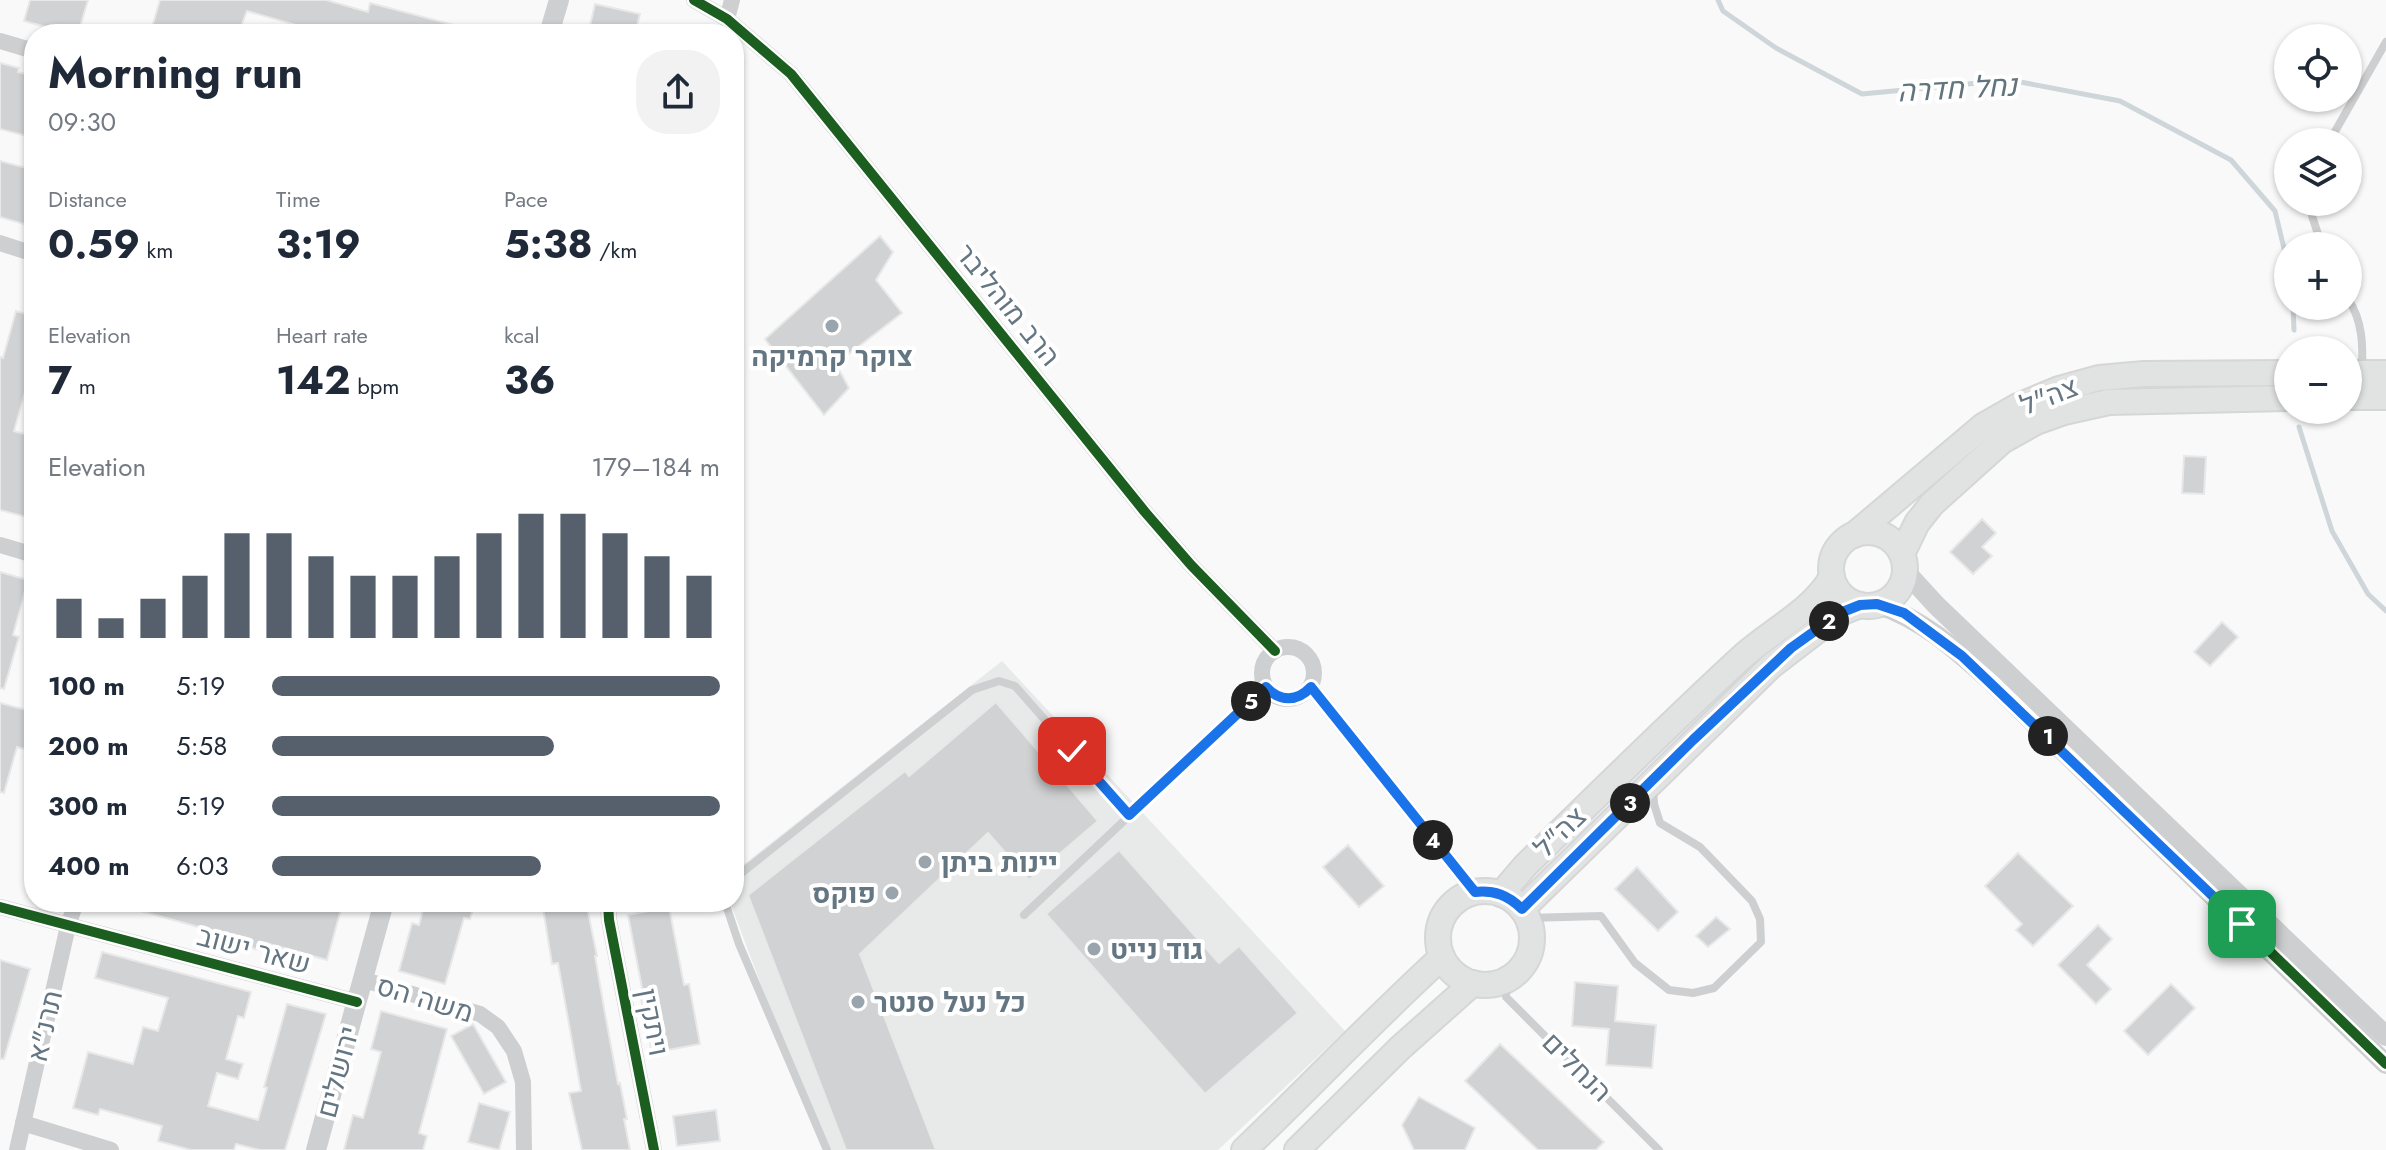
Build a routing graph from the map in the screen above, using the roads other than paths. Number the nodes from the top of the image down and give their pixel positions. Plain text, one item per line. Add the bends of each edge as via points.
1 (559, 0) edge
2 (694, 0) edge
3 (732, 0) edge
4 (727, 19) junction
5 (552, 24) edge
6 (733, 24) edge
7 (744, 34) edge
8 (0, 41) edge
9 (2386, 42) edge
10 (24, 48) edge
11 (2337, 128) edge
12 (0, 243) edge
13 (24, 251) edge
14 (2358, 320) edge
15 (2274, 373) edge
16 (2365, 373) edge
17 (2362, 397) edge
18 (2386, 397) edge
19 (2274, 398) edge
20 (1854, 535) junction
21 (0, 545) edge
22 (24, 552) edge
23 (1903, 562) junction
24 (1832, 577) junction
25 (1868, 604) junction
26 (1275, 651) junction
27 (1266, 687) junction
28 (1311, 687) junction
29 (1652, 781) junction
30 (1129, 815) junction
31 (744, 871) edge
32 (1475, 892) junction
33 (1501, 894) junction
34 (0, 907) edge
35 (73, 912) edge
36 (381, 912) edge
37 (609, 912) edge
38 (728, 912) edge
39 (1525, 913) junction
40 (1024, 915) dead end
41 (68, 926) junction
42 (1442, 957) junction
43 (364, 980) junction
44 (1506, 980) junction
45 (1473, 983) junction
46 (357, 1002) junction
47 (2386, 1036) edge
48 (2386, 1064) edge
49 (23, 1123) junction
50 (17, 1150) edge
51 (111, 1150) edge
52 (316, 1150) edge
53 (524, 1150) edge
54 (654, 1150) edge
55 (827, 1150) edge
56 (1244, 1150) edge
57 (1297, 1150) edge
58 (1659, 1150) edge

1 - 5 street
2 - 4 street, הרב מוהליבר
3 - 4 street
4 - 6 street, הרב מוהליבר
7 - 26 street, הרב מוהליבר via 791,74 1145,512
8 - 10 street
9 - 11 lane
12 - 13 street
14 - 16 lane
15 - 20 main road, צה"ל via 2144,374 2059,389 1983,426
17 - 18 main road
19 - 23 main road, צה"ל via 2109,402 2036,422 2002,441 1932,504 1917,523
20 - 23 main road via 1877,533 1888,538
20 - 24 main road via 1837,548
21 - 22 street
23 - 25 main road via 1900,587 1893,596
23 - 47 street via 1936,605
24 - 25 main road via 1849,601
24 - 33 main road, צה"ל via 1818,596 1712,685
25 - 29 main road, צה"ל via 1840,613 1791,648
25 - 48 street via 1904,613 1992,682
26 - 27 street via 1265,663
26 - 28 street via 1292,648 1307,655 1314,670
27 - 28 street via 1288,699
27 - 30 lane
28 - 32 street
29 - 39 main road, צה"ל
29 - 39 lane via 1660,823 1700,847 1752,901 1761,942 1714,988 1693,993 1669,990 1635,963 1601,916
30 - 31 lane via 1015,686 999,681 972,690
30 - 40 lane
32 - 33 main road
32 - 42 main road via 1451,905 1443,917 1438,944
33 - 39 main road
34 - 41 street, שאר ישוב
35 - 41 street, תרנ"א
36 - 43 street, ירושלים
37 - 54 street, ויתקין
38 - 55 lane
39 - 44 main road via 1531,929 1529,953
41 - 46 street, שאר ישוב
41 - 49 street, תרנ"א
42 - 45 main road via 1454,973
42 - 56 main road
43 - 46 street, ירושלים
43 - 53 street, משה הס via 480,1014 498,1027 514,1051 523,1082
44 - 45 main road
44 - 58 lane, הנחלים via 1506,997
45 - 57 main road
46 - 52 street, ירושלים
49 - 50 street, תרנ"א
49 - 51 street

